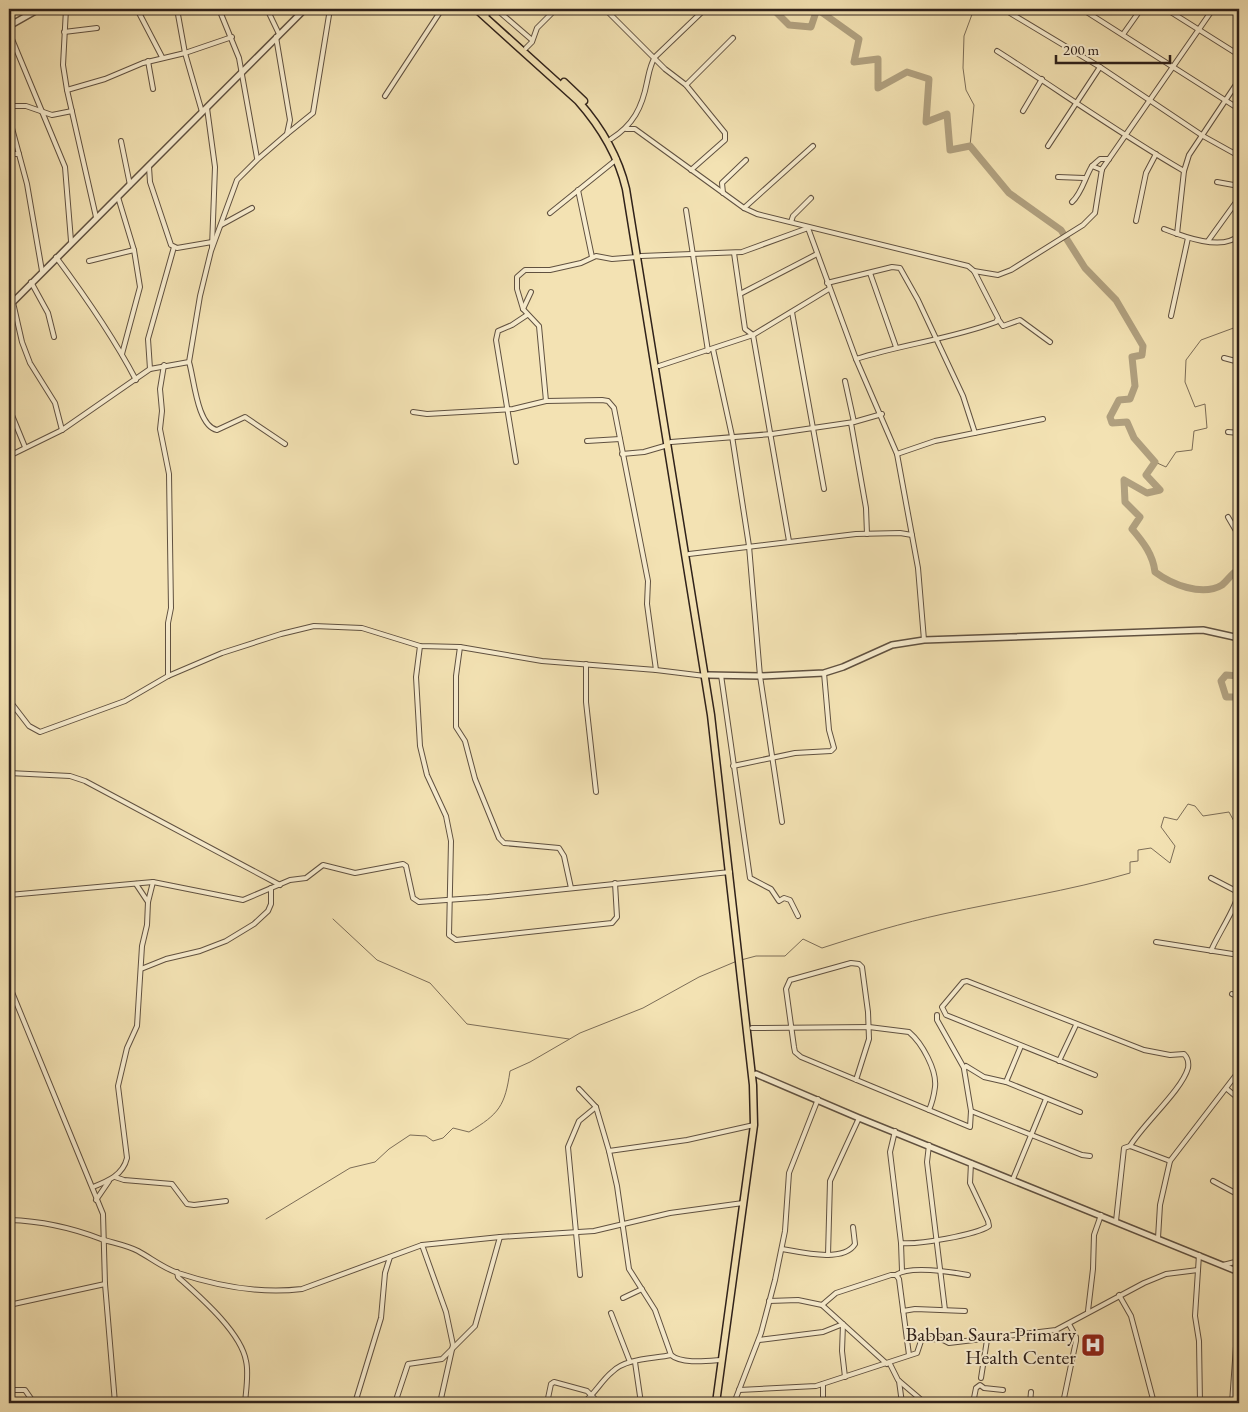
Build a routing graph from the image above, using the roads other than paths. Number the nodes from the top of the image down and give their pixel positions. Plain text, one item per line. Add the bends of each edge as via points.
1 (38, 9) edge
2 (66, 9) edge
3 (137, 9) edge
4 (177, 9) edge
5 (219, 9) edge
6 (267, 9) edge
7 (304, 9) edge
8 (330, 9) edge
9 (442, 9) edge
10 (476, 9) edge
11 (496, 9) edge
12 (556, 9) edge
13 (605, 9) edge
14 (705, 9) edge
15 (1082, 9) edge
16 (1141, 9) edge
17 (1166, 9) edge
18 (1213, 9) edge
19 (485, 11) edge
20 (1010, 13) dead end
21 (9, 26) edge
22 (97, 28) dead end
23 (1199, 29) junction
24 (9, 32) edge
25 (64, 32) junction
26 (1124, 33) junction
27 (277, 35) junction
28 (232, 37) junction
29 (733, 38) dead end
30 (532, 40) junction
31 (526, 48) junction
32 (997, 51) dead end
33 (185, 53) junction
34 (1239, 55) edge
35 (162, 56) junction
36 (655, 57) junction
37 (148, 61) junction
38 (1172, 66) junction
39 (1100, 67) junction
40 (241, 70) junction
41 (105, 79) junction
42 (1042, 79) junction
43 (1239, 80) edge
44 (107, 85) dead end
45 (686, 86) junction
46 (154, 89) dead end
47 (67, 90) junction
48 (385, 96) dead end
49 (1147, 101) junction
50 (1227, 101) junction
51 (1078, 102) junction
52 (9, 106) edge
53 (1239, 109) edge
54 (204, 110) junction
55 (1023, 110) dead end
56 (72, 111) junction
57 (44, 114) junction
58 (9, 116) edge
59 (626, 129) junction
60 (287, 134) junction
61 (1124, 136) junction
62 (1202, 136) junction
63 (611, 139) junction
64 (121, 141) dead end
65 (813, 146) dead end
66 (1048, 146) dead end
67 (9, 154) edge
68 (19, 154) junction
69 (1156, 154) junction
70 (1239, 156) edge
71 (258, 159) junction
72 (616, 159) junction
73 (1109, 159) junction
74 (746, 160) dead end
75 (1092, 166) junction
76 (149, 168) junction
77 (691, 170) junction
78 (1102, 170) junction
79 (1184, 171) junction
80 (1058, 177) dead end
81 (1084, 178) junction
82 (1217, 182) dead end
83 (130, 185) junction
84 (1239, 186) edge
85 (578, 190) junction
86 (723, 193) junction
87 (118, 197) junction
88 (811, 198) dead end
89 (1239, 198) edge
90 (1072, 202) dead end
91 (252, 208) dead end
92 (744, 208) junction
93 (686, 210) dead end
94 (550, 213) dead end
95 (96, 217) junction
96 (1136, 221) dead end
97 (791, 222) junction
98 (221, 225) junction
99 (808, 228) junction
100 (1164, 229) dead end
101 (1177, 234) junction
102 (1239, 235) edge
103 (1188, 238) junction
104 (71, 241) junction
105 (1208, 241) junction
106 (212, 242) junction
107 (174, 247) junction
108 (134, 250) junction
109 (212, 251) junction
110 (734, 252) junction
111 (817, 254) junction
112 (694, 255) junction
113 (56, 257) junction
114 (592, 257) junction
115 (639, 257) junction
116 (89, 261) dead end
117 (42, 271) junction
118 (974, 271) junction
119 (870, 273) junction
120 (31, 282) junction
121 (827, 283) junction
122 (9, 285) edge
123 (830, 290) junction
124 (531, 292) dead end
125 (740, 294) junction
126 (14, 300) junction
127 (9, 306) edge
128 (523, 309) junction
129 (792, 312) junction
130 (527, 315) junction
131 (1171, 316) dead end
132 (998, 319) junction
133 (752, 335) junction
134 (54, 337) dead end
135 (936, 340) junction
136 (1050, 342) dead end
137 (896, 347) junction
138 (710, 350) junction
139 (122, 354) junction
140 (1224, 358) dead end
141 (856, 359) junction
142 (189, 362) junction
143 (1239, 362) edge
144 (164, 365) junction
145 (658, 366) junction
146 (150, 369) junction
147 (136, 380) junction
148 (845, 381) dead end
149 (546, 401) junction
150 (9, 408) edge
151 (506, 409) junction
152 (414, 412) dead end
153 (882, 414) junction
154 (1043, 420) dead end
155 (853, 423) junction
156 (813, 428) junction
157 (62, 430) junction
158 (1228, 432) dead end
159 (975, 433) junction
160 (1239, 433) edge
161 (772, 434) junction
162 (732, 436) junction
163 (587, 440) dead end
164 (620, 440) junction
165 (669, 443) junction
166 (285, 444) dead end
167 (26, 447) junction
168 (622, 454) junction
169 (897, 454) junction
170 (9, 456) edge
171 (516, 462) dead end
172 (824, 489) dead end
173 (1228, 517) dead end
174 (910, 526) junction
175 (900, 533) junction
176 (684, 534) junction
177 (868, 534) junction
178 (912, 535) junction
179 (1239, 536) edge
180 (789, 541) junction
181 (749, 546) junction
182 (689, 554) junction
183 (1239, 638) edge
184 (924, 640) junction
185 (420, 646) junction
186 (460, 647) junction
187 (586, 664) junction
188 (656, 670) junction
189 (824, 673) junction
190 (720, 675) junction
191 (168, 676) junction
192 (707, 676) junction
193 (760, 676) junction
194 (9, 700) edge
195 (772, 759) junction
196 (733, 766) junction
197 (9, 773) edge
198 (596, 792) dead end
199 (782, 822) dead end
200 (730, 872) junction
201 (1211, 878) dead end
202 (153, 882) junction
203 (614, 883) junction
204 (136, 884) junction
205 (280, 885) junction
206 (272, 888) junction
207 (571, 888) junction
208 (9, 895) edge
209 (450, 900) junction
210 (148, 902) junction
211 (798, 916) dead end
212 (1156, 942) dead end
213 (1211, 951) junction
214 (1239, 955) edge
215 (141, 970) junction
216 (9, 985) edge
217 (1232, 994) dead end
218 (1239, 997) edge
219 (937, 1015) dead end
220 (1076, 1025) junction
221 (791, 1027) junction
222 (869, 1027) junction
223 (752, 1028) junction
224 (1021, 1046) junction
225 (1059, 1061) junction
226 (964, 1068) junction
227 (1239, 1071) edge
228 (756, 1074) junction
229 (1095, 1075) dead end
230 (856, 1080) junction
231 (1006, 1082) junction
232 (579, 1089) dead end
233 (1227, 1089) junction
234 (818, 1099) junction
235 (1046, 1099) junction
236 (1239, 1099) edge
237 (596, 1108) junction
238 (929, 1110) junction
239 (971, 1111) junction
240 (1080, 1112) dead end
241 (859, 1118) junction
242 (754, 1124) junction
243 (895, 1131) junction
244 (1031, 1135) junction
245 (929, 1145) junction
246 (1130, 1146) junction
247 (610, 1151) junction
248 (1090, 1156) dead end
249 (1170, 1161) junction
250 (971, 1162) junction
251 (115, 1177) junction
252 (110, 1179) junction
253 (1013, 1179) junction
254 (1213, 1181) dead end
255 (93, 1187) junction
256 (1238, 1193) edge
257 (96, 1201) junction
258 (226, 1201) dead end
259 (743, 1203) junction
260 (1101, 1215) junction
261 (9, 1220) edge
262 (1116, 1221) junction
263 (623, 1224) junction
264 (853, 1227) dead end
265 (577, 1231) junction
266 (500, 1237) junction
267 (1158, 1238) junction
268 (102, 1239) junction
269 (936, 1240) junction
270 (901, 1243) junction
271 (422, 1245) junction
272 (782, 1249) junction
273 (828, 1254) junction
274 (1199, 1255) junction
275 (390, 1256) junction
276 (1239, 1261) edge
277 (1223, 1265) junction
278 (1198, 1270) junction
279 (902, 1271) junction
280 (941, 1271) junction
281 (177, 1272) junction
282 (1239, 1272) edge
283 (580, 1275) dead end
284 (896, 1275) junction
285 (968, 1275) dead end
286 (105, 1284) junction
287 (642, 1289) junction
288 (1119, 1295) junction
289 (623, 1298) dead end
290 (769, 1301) junction
291 (1239, 1304) edge
292 (9, 1305) edge
293 (822, 1305) junction
294 (945, 1310) junction
295 (903, 1311) junction
296 (965, 1311) dead end
297 (1088, 1311) junction
298 (611, 1313) dead end
299 (9, 1319) edge
300 (9, 1324) edge
301 (843, 1324) junction
302 (1069, 1324) junction
303 (759, 1340) junction
304 (987, 1340) junction
305 (453, 1345) junction
306 (724, 1348) junction
307 (671, 1354) junction
308 (909, 1355) junction
309 (721, 1360) junction
310 (632, 1362) junction
311 (889, 1364) junction
312 (845, 1377) junction
313 (981, 1378) dead end
314 (898, 1380) junction
315 (823, 1384) junction
316 (9, 1390) edge
317 (739, 1390) junction
318 (1003, 1390) dead end
319 (1031, 1392) dead end
320 (593, 1395) junction
321 (34, 1403) edge
322 (115, 1403) edge
323 (168, 1403) edge
324 (182, 1403) edge
325 (245, 1403) edge
326 (356, 1403) edge
327 (395, 1403) edge
328 (440, 1403) edge
329 (547, 1403) edge
330 (584, 1403) edge
331 (598, 1403) edge
332 (641, 1403) edge
333 (717, 1403) edge
334 (734, 1403) edge
335 (823, 1403) edge
336 (902, 1403) edge
337 (925, 1403) edge
338 (973, 1403) edge
339 (1030, 1403) edge
340 (1063, 1403) edge
341 (1154, 1403) edge
342 (1200, 1403) edge
343 (1232, 1403) edge

1 - 21 street
2 - 25 street
3 - 35 street
4 - 33 street
5 - 28 street
6 - 27 street
7 - 27 street
8 - 60 street via 313,113
9 - 48 street
10 - 72 main road via 578,101 599,126
11 - 19 street
11 - 30 street
12 - 30 street via 537,28
13 - 36 street
14 - 36 street
15 - 26 street
16 - 26 street
17 - 23 street
18 - 23 street
19 - 31 main road
20 - 39 street
22 - 25 street
23 - 34 street
23 - 38 street
24 - 57 street
25 - 47 street via 63,65
26 - 38 street
27 - 40 street
27 - 60 street via 290,120
28 - 33 street
28 - 40 street
29 - 45 street
30 - 31 street
31 - 63 main road via 578,95
32 - 42 street
33 - 35 street
33 - 54 street
35 - 37 street
36 - 45 street
36 - 59 street via 643,102
37 - 41 street
37 - 46 street
38 - 49 street
38 - 50 street
39 - 49 street
39 - 51 street
40 - 54 street
40 - 71 street
41 - 44 street
41 - 47 street
42 - 51 street
42 - 55 street
43 - 50 street
45 - 77 street via 726,136
47 - 56 street
49 - 61 street
49 - 62 street
50 - 53 street
50 - 62 street
51 - 61 street
51 - 66 street
52 - 57 street via 26,106
54 - 76 street
54 - 106 street via 215,167
56 - 57 street
56 - 95 street
57 - 104 street via 65,167
58 - 68 street
59 - 63 street
59 - 77 street via 635,129
60 - 71 street
61 - 69 street
61 - 73 street
62 - 70 street
62 - 79 street via 1189,155
63 - 115 main road via 629,188
64 - 83 street
65 - 92 street
67 - 68 street
68 - 117 street via 28,184
69 - 79 street
69 - 96 street via 1146,173
71 - 98 street via 238,180
72 - 85 street
72 - 115 main road via 626,189
73 - 75 street via 1100,159
73 - 78 street
74 - 86 street via 722,183
75 - 78 street
75 - 81 street
76 - 83 street
76 - 107 street via 150,182
77 - 86 street
78 - 118 street via 1094,213 1078,229 1011,270 998,275
79 - 101 street
80 - 81 street
81 - 90 street
82 - 84 street
83 - 87 street
85 - 94 street
85 - 114 street
86 - 92 street
87 - 95 street
87 - 108 street
88 - 97 street
89 - 105 street
91 - 98 street
92 - 97 street
93 - 112 street
95 - 104 street
97 - 99 street
98 - 109 street
99 - 110 street
99 - 111 street
99 - 118 street via 962,264
100 - 101 street
101 - 103 street
102 - 105 street via 1230,242
103 - 105 street
103 - 131 street
104 - 113 street
106 - 107 street
106 - 109 street
107 - 146 street via 148,339
108 - 116 street
108 - 139 street via 140,290
109 - 142 street via 200,296
110 - 112 street
110 - 125 street
111 - 121 street
111 - 125 street
112 - 115 street
112 - 138 street
113 - 117 street
113 - 139 street
114 - 115 street
114 - 128 street via 550,270 520,272 516,283
115 - 145 main road
115 - 165 main road
117 - 120 street
118 - 132 street
119 - 121 street
119 - 135 street via 900,268
119 - 137 street
120 - 126 street
120 - 134 street via 48,313
121 - 123 street
122 - 126 street
123 - 129 street
123 - 141 street via 838,304
124 - 128 street
125 - 133 street via 745,329
126 - 127 street
126 - 157 street via 22,342 30,363 55,403
128 - 130 street
129 - 133 street
129 - 156 street
130 - 149 street via 539,326
130 - 151 street via 498,331 496,340
132 - 135 street via 963,334
132 - 136 street via 1003,326 1020,320
133 - 138 street
133 - 161 street
135 - 137 street
135 - 159 street via 963,396
137 - 141 street
138 - 145 street
138 - 162 street
139 - 147 street
140 - 143 street
141 - 153 street
142 - 144 street
142 - 166 street via 198,406 211,428 217,430 245,417
144 - 146 street
144 - 191 street via 160,429 169,474 171,608
145 - 165 main road
146 - 147 street
147 - 157 street
148 - 155 street
149 - 151 street
149 - 164 street via 608,401 614,408
150 - 167 street
151 - 152 street
151 - 171 street
153 - 155 street
153 - 169 street
154 - 159 street
155 - 156 street
155 - 177 street
156 - 161 street
156 - 172 street
157 - 167 street
158 - 160 street
159 - 169 street via 935,441
161 - 162 street
161 - 180 street
162 - 165 street
162 - 181 street
163 - 164 street
164 - 168 street
165 - 168 street via 644,452
165 - 176 main road
167 - 170 street
168 - 188 street via 648,581
169 - 174 street
173 - 179 street
174 - 175 street
174 - 178 street
175 - 177 street
175 - 178 street
176 - 182 main road
176 - 192 main road
177 - 180 street
178 - 184 street
180 - 181 street
181 - 182 street
181 - 193 street
182 - 192 main road
183 - 184 street via 1203,630
184 - 189 street via 892,646
185 - 186 street
185 - 191 street via 362,628 314,626 222,653
185 - 209 street via 416,676 420,746 427,775 446,816 452,850
186 - 187 street via 511,657
186 - 207 street via 456,676 456,727 465,741 475,779 499,838 504,843 559,848
187 - 188 street
187 - 198 street via 586,702
188 - 192 street
189 - 193 street
189 - 195 street via 829,730 834,748
190 - 192 street
190 - 193 street
190 - 196 street
191 - 194 street via 124,701 40,732 29,726
192 - 200 main road
192 - 223 main road
193 - 195 street
195 - 196 street
195 - 199 street
196 - 211 street via 750,878 771,889 779,901 784,898 790,900
197 - 205 street via 70,776 85,781
200 - 203 street
200 - 242 main road via 751,1057
201 - 213 street via 1232,888 1239,896
202 - 204 street
202 - 206 street via 237,900
202 - 210 street
203 - 207 street
203 - 209 street via 616,918 612,923 456,940 449,935 448,929
204 - 208 street
204 - 210 street
205 - 206 street
205 - 209 street via 311,876 323,865 355,873 404,864 416,901
206 - 215 street via 268,911 240,933 209,948 166,959
207 - 209 street
210 - 215 street
212 - 213 street
213 - 214 street
215 - 251 street via 137,1026 127,1048 118,1086 127,1158
216 - 255 street
217 - 218 street
219 - 226 street
220 - 224 street via 968,981 963,982 942,1008 946,1014
220 - 225 street
220 - 246 street via 1144,1050 1184,1054 1188,1058 1189,1066 1182,1079
221 - 222 street
221 - 222 street via 787,983 851,964 859,964 863,972
221 - 223 street
221 - 230 street via 798,1054
222 - 230 street via 868,1046
222 - 238 street via 906,1030 912,1034 935,1079
223 - 228 main road
224 - 225 street
224 - 231 street
225 - 229 street
226 - 231 street via 968,1066 984,1077
226 - 239 street
227 - 233 street
228 - 234 street
228 - 306 main road via 758,1114 754,1151
230 - 238 street
231 - 235 street
232 - 237 street
233 - 236 street
233 - 249 street
234 - 241 street
234 - 272 street via 789,1173
235 - 240 street
235 - 244 street
237 - 247 street
237 - 265 street via 580,1121 568,1147
238 - 239 street via 970,1127
239 - 244 street
241 - 243 street
241 - 273 street via 830,1181
242 - 247 street via 687,1140
242 - 259 main road
243 - 245 street
243 - 270 street via 890,1152
244 - 248 street
244 - 253 street
245 - 250 street
245 - 269 street via 927,1162
246 - 249 street
246 - 262 street via 1123,1150
247 - 263 street
249 - 267 street via 1160,1205
250 - 253 street
250 - 269 street via 970,1184 989,1226 978,1232
251 - 252 street
251 - 258 street via 172,1184 183,1201 194,1206
252 - 255 street
252 - 257 street
253 - 260 street
254 - 256 street
255 - 257 street
257 - 268 street via 103,1214
259 - 263 street
259 - 306 main road
260 - 262 street
260 - 297 street via 1094,1235
261 - 268 street via 57,1224
262 - 267 street
263 - 265 street via 594,1231
263 - 287 street via 629,1269
264 - 273 street via 854,1247
265 - 266 street
265 - 283 street
266 - 271 street
266 - 305 street via 475,1326
267 - 274 street
268 - 281 street via 138,1251
268 - 286 street
269 - 270 street
269 - 280 street
270 - 279 street
271 - 275 street
271 - 305 street via 446,1312
272 - 273 street via 813,1255
272 - 290 street
274 - 277 street
274 - 278 street
275 - 281 street via 302,1290 244,1289
275 - 326 street via 385,1273 381,1318
276 - 277 street
277 - 282 street
278 - 288 street via 1166,1274
278 - 342 street via 1195,1316 1199,1341
279 - 280 street
279 - 284 street
280 - 285 street
280 - 294 street
281 - 325 street via 178,1277 216,1312 243,1351 246,1361
284 - 293 street via 836,1293
284 - 295 street
286 - 292 street
286 - 322 street
287 - 289 street
287 - 307 street via 656,1310
288 - 297 street
288 - 341 street via 1131,1316
290 - 293 street via 798,1300
290 - 303 street
291 - 343 street
293 - 301 street
294 - 295 street
294 - 296 street
295 - 308 street
297 - 302 street
298 - 310 street
299 - 300 street
301 - 303 street via 823,1332
301 - 311 street
301 - 312 street
302 - 304 street via 1056,1330
302 - 340 street via 1076,1342
303 - 317 street
304 - 308 street via 949,1343 922,1338 917,1354
304 - 313 street
305 - 327 street via 442,1359 408,1364
305 - 328 street
306 - 309 main road
306 - 333 main road
307 - 309 street via 697,1361
307 - 310 street
308 - 311 street
309 - 333 main road
310 - 320 street via 613,1370
310 - 332 street
311 - 312 street
311 - 314 street
312 - 315 street
314 - 336 street
314 - 337 street
315 - 317 street
315 - 335 street
316 - 321 street via 25,1390
317 - 334 street
318 - 338 street via 980,1385 976,1388
319 - 339 street
320 - 329 street via 554,1382
320 - 330 street
320 - 331 street
323 - 324 street

